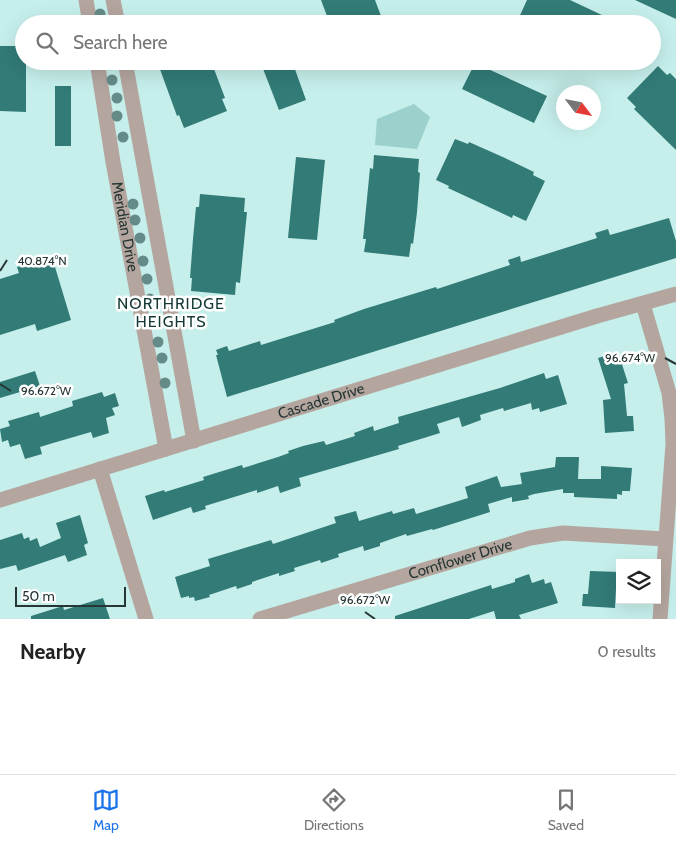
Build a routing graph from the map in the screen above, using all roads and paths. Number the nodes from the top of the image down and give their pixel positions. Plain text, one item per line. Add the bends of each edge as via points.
1 (86, 0) edge
2 (113, 0) edge
3 (88, 15) edge
4 (116, 15) edge
5 (98, 70) edge
6 (127, 70) edge
7 (676, 294) edge
8 (643, 304) junction
9 (194, 441) junction
10 (166, 449) junction
11 (100, 469) junction
12 (0, 500) edge
13 (666, 539) junction
14 (146, 619) edge
15 (260, 619) edge
16 (660, 619) edge

1 - 3 street
2 - 4 street
5 - 10 street, Meridian Drive
6 - 9 street, Meridian Drive
7 - 8 street, Cascade Drive
8 - 9 street, Cascade Drive
8 - 13 street via 669,393 672,419
9 - 10 street, Cascade Drive
10 - 11 street, Cascade Drive
11 - 12 street, Cascade Drive
11 - 14 street
13 - 15 street, Cornflower Drive via 563,533 530,538
13 - 16 street

